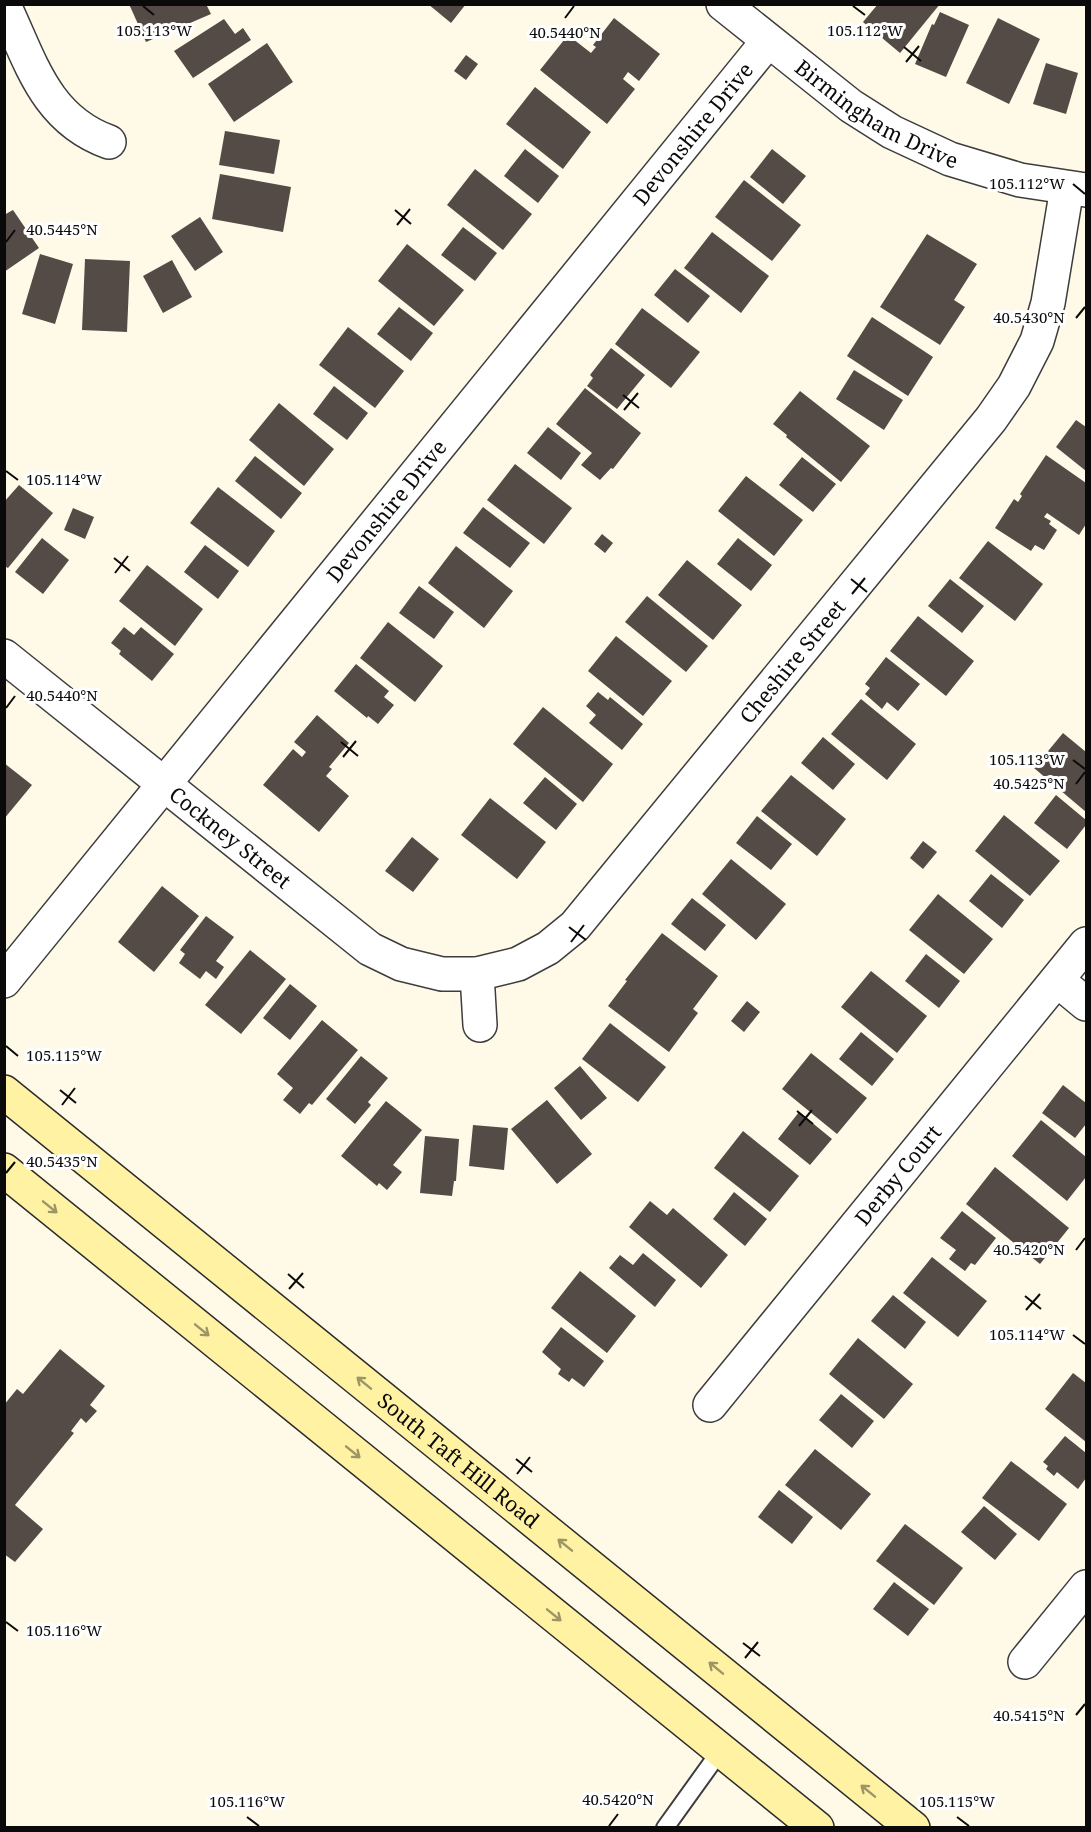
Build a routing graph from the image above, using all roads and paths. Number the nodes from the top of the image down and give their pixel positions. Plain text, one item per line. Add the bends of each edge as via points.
1 (723, 4) edge
2 (4, 5) edge
3 (768, 41) junction
4 (109, 142) dead end
5 (1077, 189) edge
6 (4, 656) edge
7 (164, 784) junction
8 (1086, 944) edge
9 (477, 974) junction
10 (1057, 980) junction
11 (4, 981) edge
12 (1086, 1005) edge
13 (480, 1025) dead end
14 (4, 1092) edge
15 (4, 1170) edge
16 (710, 1405) dead end
17 (1086, 1587) edge
18 (1025, 1662) dead end
19 (721, 1750) junction
20 (665, 1827) edge
21 (817, 1827) edge
22 (913, 1827) edge

1 - 3 street, Birmingham Drive
2 - 4 street via 46,93 67,118
3 - 5 street, Birmingham Drive via 851,106 892,132 950,159 1020,180
3 - 7 street, Devonshire Drive
5 - 9 street, Cheshire Street via 1037,341 1014,386 991,419 575,926 548,948 518,964
6 - 7 street, Cockney Street
7 - 9 street, Cockney Street via 370,949 401,964 432,972
7 - 11 street, Devonshire Drive
8 - 10 street, Derby Court
9 - 13 street
10 - 12 street
10 - 16 street, Derby Court
22 -> 14 main road, South Taft Hill Road
15 -> 19 main road
17 - 18 street
19 - 20 lane
19 - 21 main road

